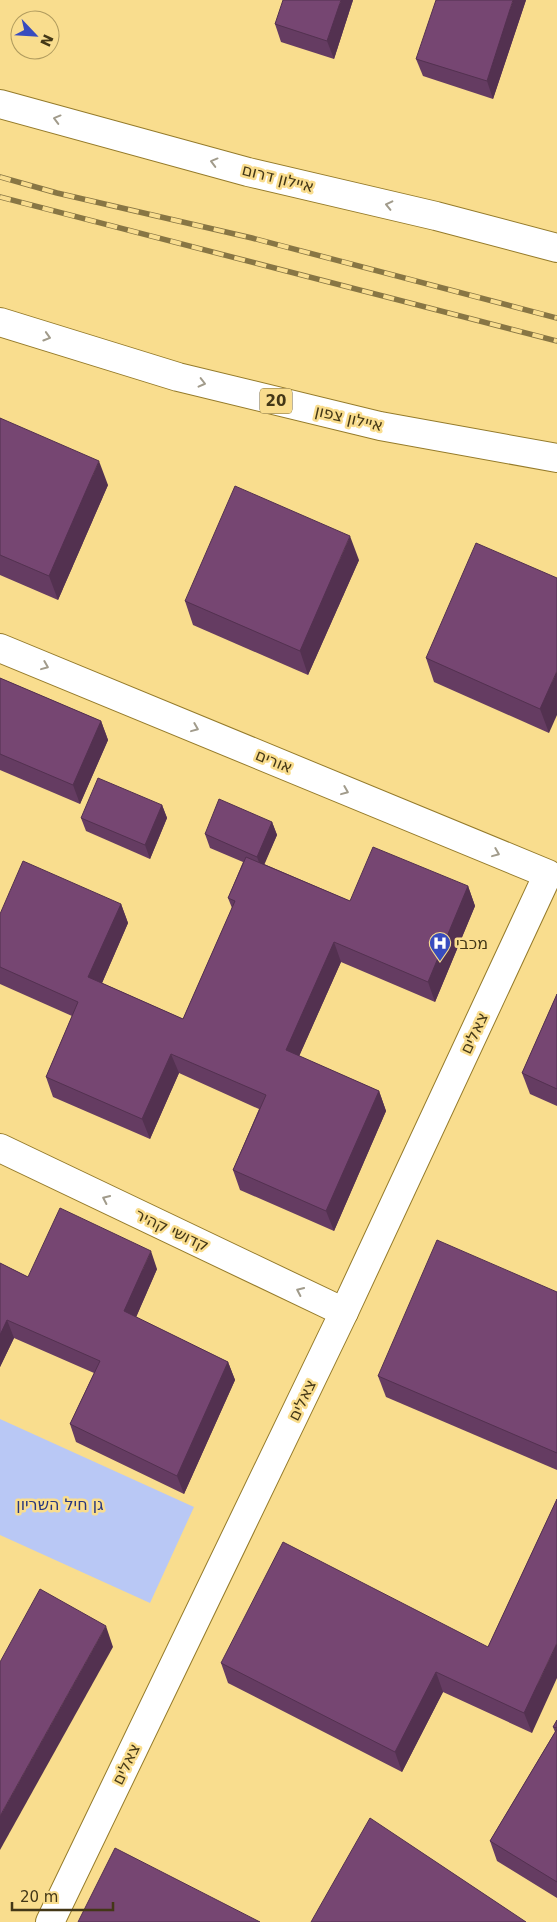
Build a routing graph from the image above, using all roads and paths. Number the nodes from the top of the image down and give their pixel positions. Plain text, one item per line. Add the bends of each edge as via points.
1 (0, 104) edge
2 (436, 216) junction
3 (557, 240) edge
4 (557, 248) edge
5 (0, 322) edge
6 (380, 426) junction
7 (557, 458) edge
8 (557, 472) edge
9 (0, 648) edge
10 (548, 874) joint
11 (0, 1148) edge
12 (344, 1312) junction
13 (50, 1922) edge

2 -> 1 main road, איילון דרום via 248,172
2 - 3 main road
2 - 4 main road, איילון דרום
5 -> 6 main road, איילון צפון / 20 via 178,377
6 - 7 main road, איילון צפון / 20
6 - 8 main road
9 -> 10 main road, אורים
10 - 12 main road, צאלים
12 -> 11 main road, קדושי קהיר
12 - 13 main road, צאלים

